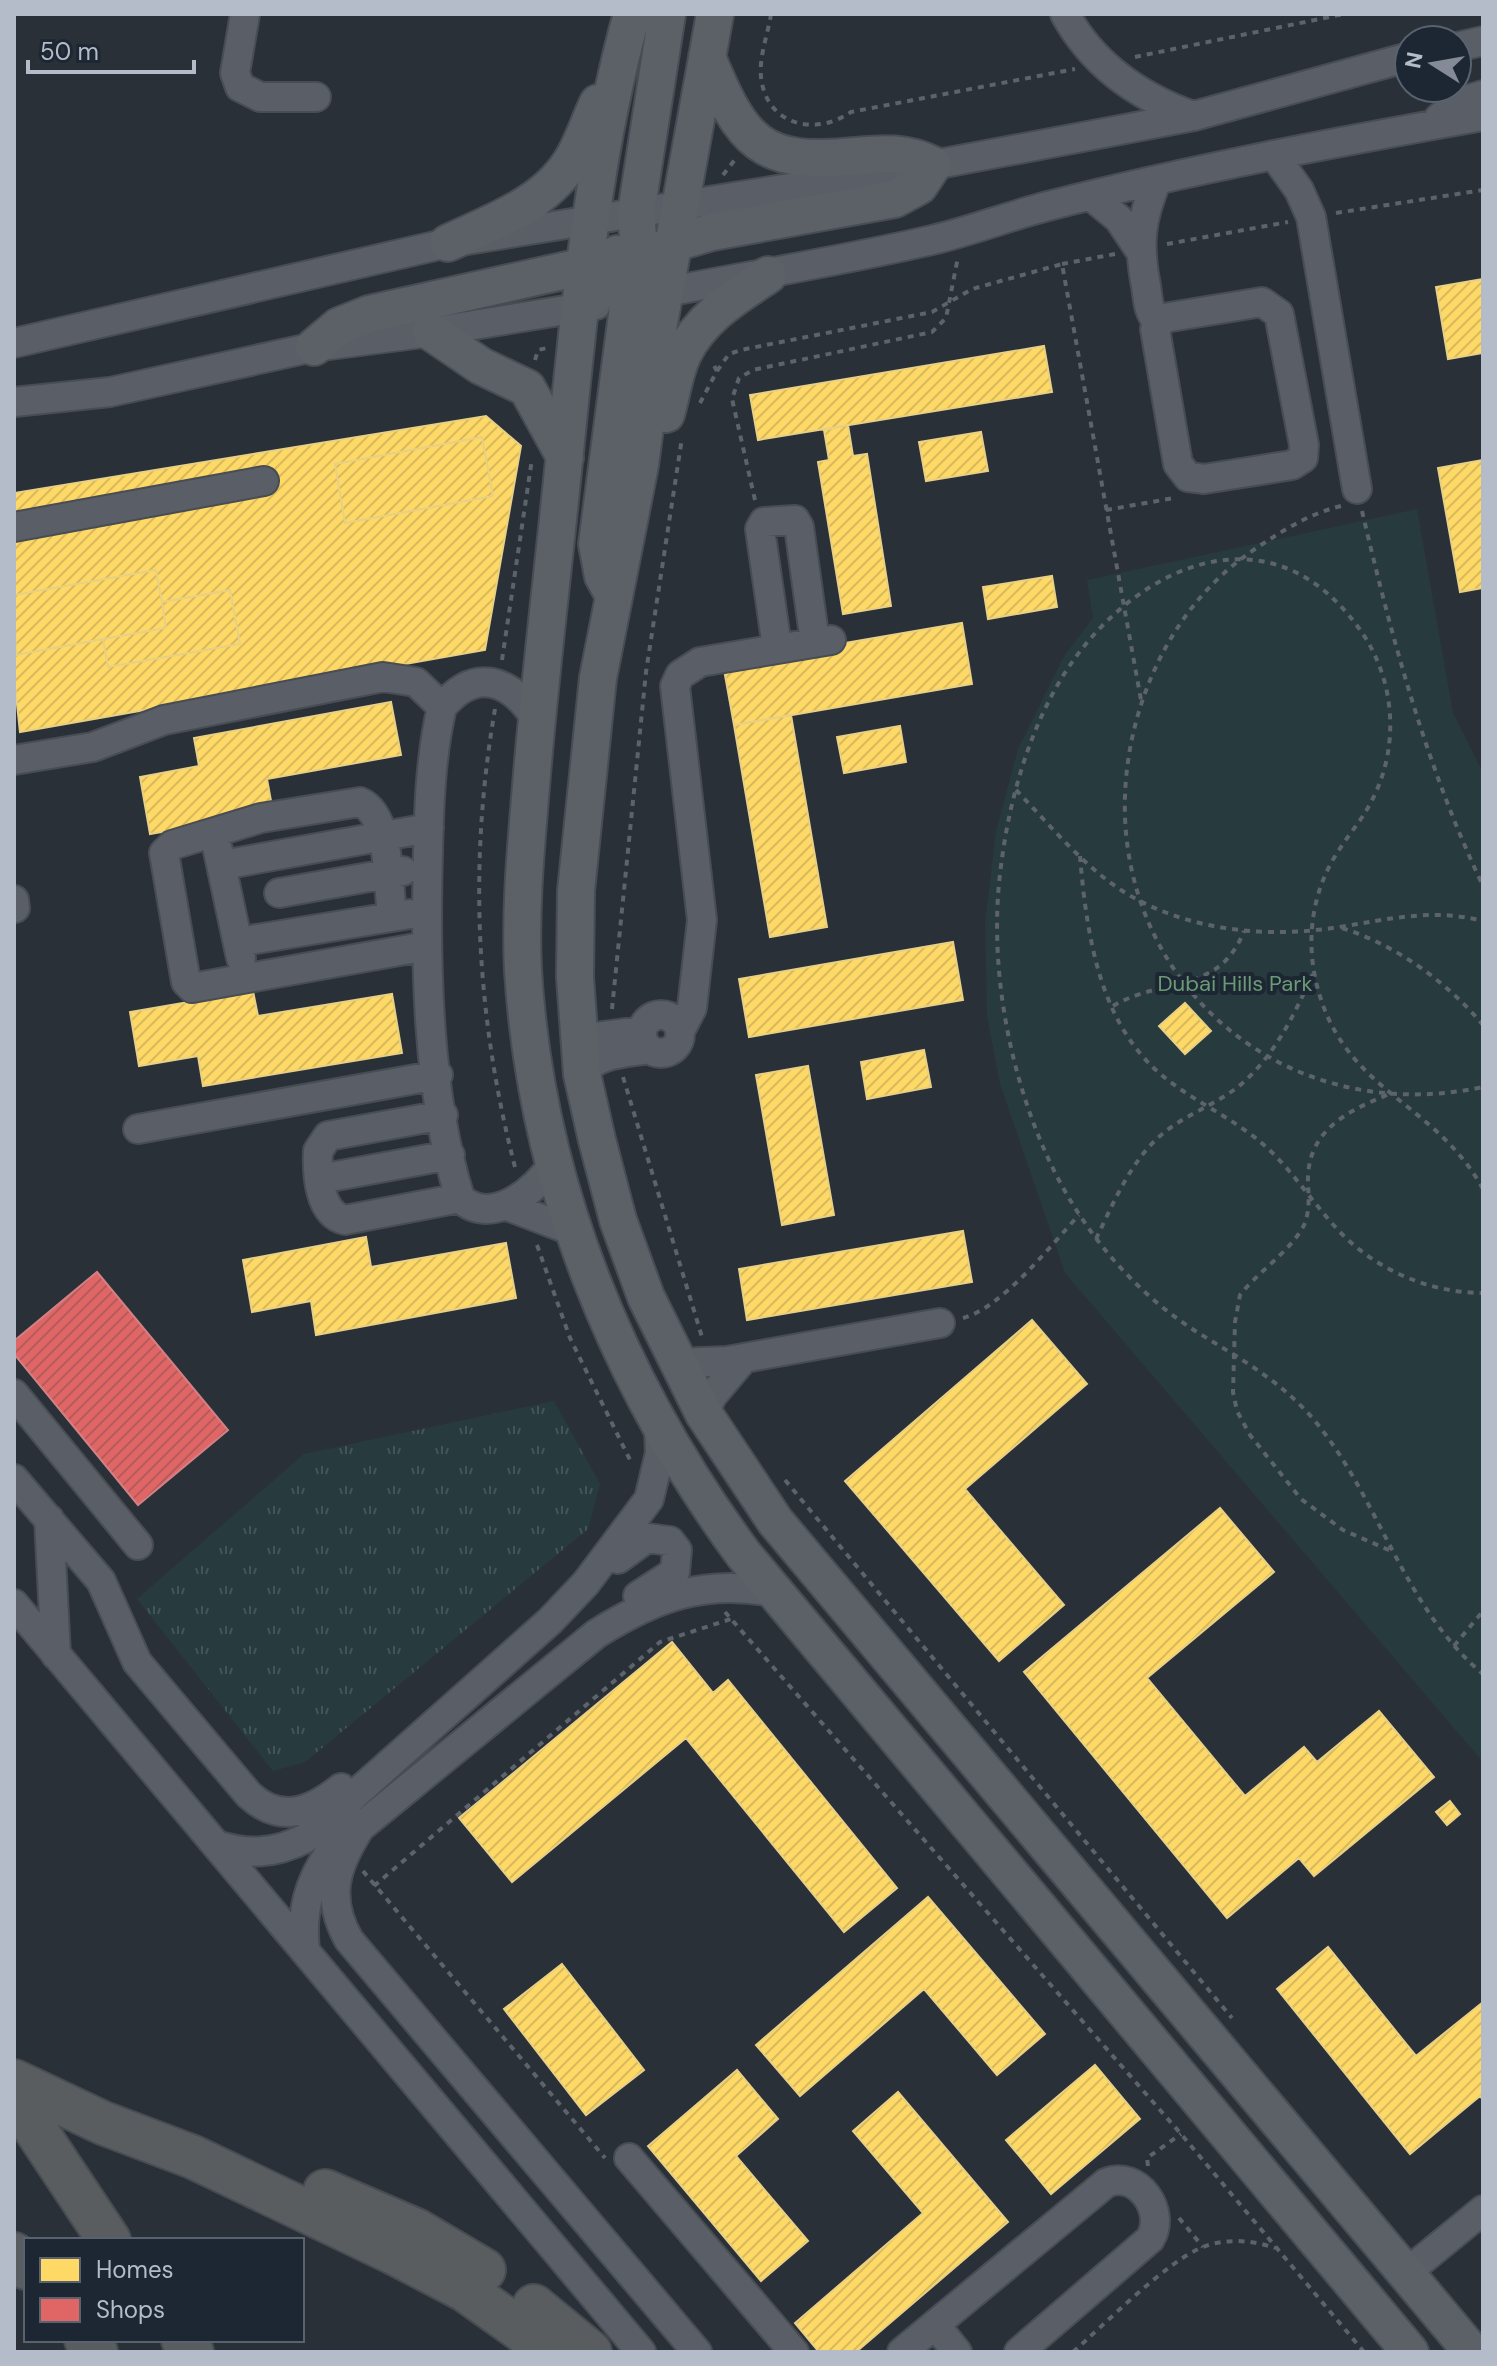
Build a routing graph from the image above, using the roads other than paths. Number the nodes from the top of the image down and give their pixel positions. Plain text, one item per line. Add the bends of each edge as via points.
1 (245, 14) edge
2 (667, 14) edge
3 (715, 14) edge
4 (1068, 18) edge
5 (627, 30) edge
6 (707, 57) junction
7 (1393, 61) edge
8 (1483, 95) edge
9 (316, 97) dead end
10 (1194, 116) junction
11 (1483, 116) edge
12 (1433, 125) junction
13 (1321, 145) junction
14 (1274, 155) junction
15 (933, 165) junction
16 (1157, 180) junction
17 (1091, 196) junction
18 (680, 206) junction
19 (1310, 213) junction
20 (592, 221) junction
21 (448, 243) junction
22 (1139, 249) junction
23 (631, 257) junction
24 (768, 275) junction
25 (665, 292) junction
26 (580, 307) junction
27 (1158, 322) junction
28 (431, 332) junction
29 (14, 343) edge
30 (314, 347) junction
31 (14, 402) edge
32 (565, 457) junction
33 (640, 465) junction
34 (264, 481) dead end
35 (1358, 495) road end
36 (14, 527) edge
37 (613, 593) junction
38 (777, 647) junction
39 (442, 707) junction
40 (536, 719) junction
41 (14, 760) edge
42 (243, 825) junction
43 (429, 828) junction
44 (383, 834) junction
45 (202, 837) junction
46 (252, 859) junction
47 (222, 865) junction
48 (428, 866) junction
49 (387, 874) junction
50 (279, 893) dead end
51 (426, 911) junction
52 (392, 916) junction
53 (238, 942) junction
54 (427, 946) junction
55 (245, 978) junction
56 (659, 1031) junction
57 (581, 1056) junction
58 (438, 1075) junction
59 (443, 1115) junction
60 (138, 1129) dead end
61 (450, 1155) junction
62 (554, 1162) junction
63 (336, 1176) dead end
64 (460, 1198) junction
65 (505, 1205) junction
66 (573, 1231) junction
67 (940, 1323) road end
68 (744, 1358) junction
69 (694, 1362) junction
70 (14, 1394) edge
71 (704, 1414) junction
72 (659, 1428) junction
73 (14, 1479) edge
74 (49, 1519) junction
75 (138, 1545) dead end
76 (586, 1583) junction
77 (773, 1592) junction
78 (14, 1604) edge
79 (617, 1621) junction
80 (56, 1655) junction
81 (416, 1741) junction
82 (363, 1823) junction
83 (216, 1845) junction
84 (305, 1950) junction
85 (14, 2081) edge
86 (14, 2097) edge
87 (193, 2157) junction
88 (619, 2160) road end
89 (1483, 2210) edge
90 (108, 2238) edge
91 (1405, 2274) junction
92 (924, 2342) edge
93 (552, 2352) edge
94 (590, 2352) edge
95 (641, 2352) edge
96 (697, 2352) edge
97 (794, 2352) edge
98 (957, 2352) edge
99 (1019, 2352) edge
100 (1410, 2352) edge
101 (1472, 2352) edge

1 - 9 street via 235,73 240,87 260,97
2 - 23 main road
3 - 6 main road
4 - 10 street via 1103,64 1145,96
5 - 20 main road
5 - 21 main road via 563,174 529,204
6 - 15 main road via 741,128 777,153 820,160 891,153
6 - 18 main road
7 - 10 street
8 - 12 street via 1460,102
10 - 15 street
11 - 12 street
12 - 13 street
13 - 14 street
13 - 19 street
14 - 16 street
14 - 19 street
15 - 18 street
15 - 23 main road via 919,186 895,199 712,232
16 - 17 street
16 - 22 street
17 - 22 street via 1119,219
17 - 24 street
18 - 23 main road
19 - 35 street
20 - 21 street
20 - 23 main road
21 - 29 street
22 - 27 street via 1150,310
23 - 25 main road
23 - 25 street
23 - 26 main road
23 - 30 main road via 369,314 339,326
23 - 37 main road via 597,544 603,576
24 - 25 street
24 - 33 main road via 722,306 695,333 676,374 662,425
25 - 33 main road
26 - 28 street
26 - 32 main road
27 - 27 street via 1262,302 1275,308 1303,458 1292,465 1188,477 1178,464 1154,336
28 - 30 street
28 - 32 main road via 481,366 527,388
30 - 31 street via 110,392
32 - 40 main road
33 - 37 main road
34 - 36 street
37 - 57 main road via 584,786 576,891
38 - 38 street via 823,641 798,523 788,518 761,525
38 - 56 street via 700,662 680,675 675,686 702,920 692,1008
39 - 40 street via 467,685 491,683 514,691
39 - 41 street via 416,682 383,677 164,720 93,747
39 - 43 street
40 - 62 main road via 522,892 523,969 529,1035
42 - 44 street via 352,801 375,810
42 - 45 street
42 - 46 street via 242,847
43 - 44 street
43 - 48 street
44 - 46 street
44 - 49 street
45 - 47 street via 216,845
45 - 55 street via 172,845 163,859 186,982 197,989
46 - 47 street
47 - 53 street
48 - 49 street
48 - 51 street
49 - 50 street
49 - 52 street
51 - 52 street
51 - 54 street
52 - 53 street
53 - 55 street
54 - 55 street
54 - 58 street
56 - 57 street
56 - 57 street via 588,1065
57 - 69 main road via 618,1220 646,1297
58 - 59 street
58 - 60 street
59 - 61 street
59 - 64 street via 328,1136 318,1151 325,1203 332,1215 345,1220
61 - 63 street
61 - 64 street
62 - 65 street via 535,1187
62 - 66 main road
64 - 65 street via 472,1207
65 - 66 street
66 - 72 main road via 609,1325
67 - 68 street
68 - 69 street
68 - 71 street
69 - 71 main road
70 - 75 street
71 - 91 main road via 775,1521
72 - 76 street via 660,1453 649,1499
72 - 77 main road
73 - 74 street
74 - 80 street
74 - 81 street via 109,1594 137,1662 260,1804 286,1813 310,1810 378,1758
76 - 79 street via 647,1538 670,1541 679,1561 675,1572 638,1595
76 - 81 street
77 - 79 street via 711,1586
77 - 100 main road
78 - 80 street
79 - 82 street
80 - 83 street
81 - 83 street via 319,1828 292,1845 254,1853
82 - 84 street via 317,1870 304,1909
82 - 96 street via 336,1877 336,1916 349,1940
83 - 84 street
84 - 95 street
85 - 87 highway
86 - 90 highway
87 - 93 highway via 465,2290
87 - 94 highway via 264,2169 418,2231 508,2286
88 - 97 street
89 - 91 street
91 - 101 main road
92 - 98 street
92 - 99 street via 1106,2183 1132,2181 1156,2211 1150,2239

